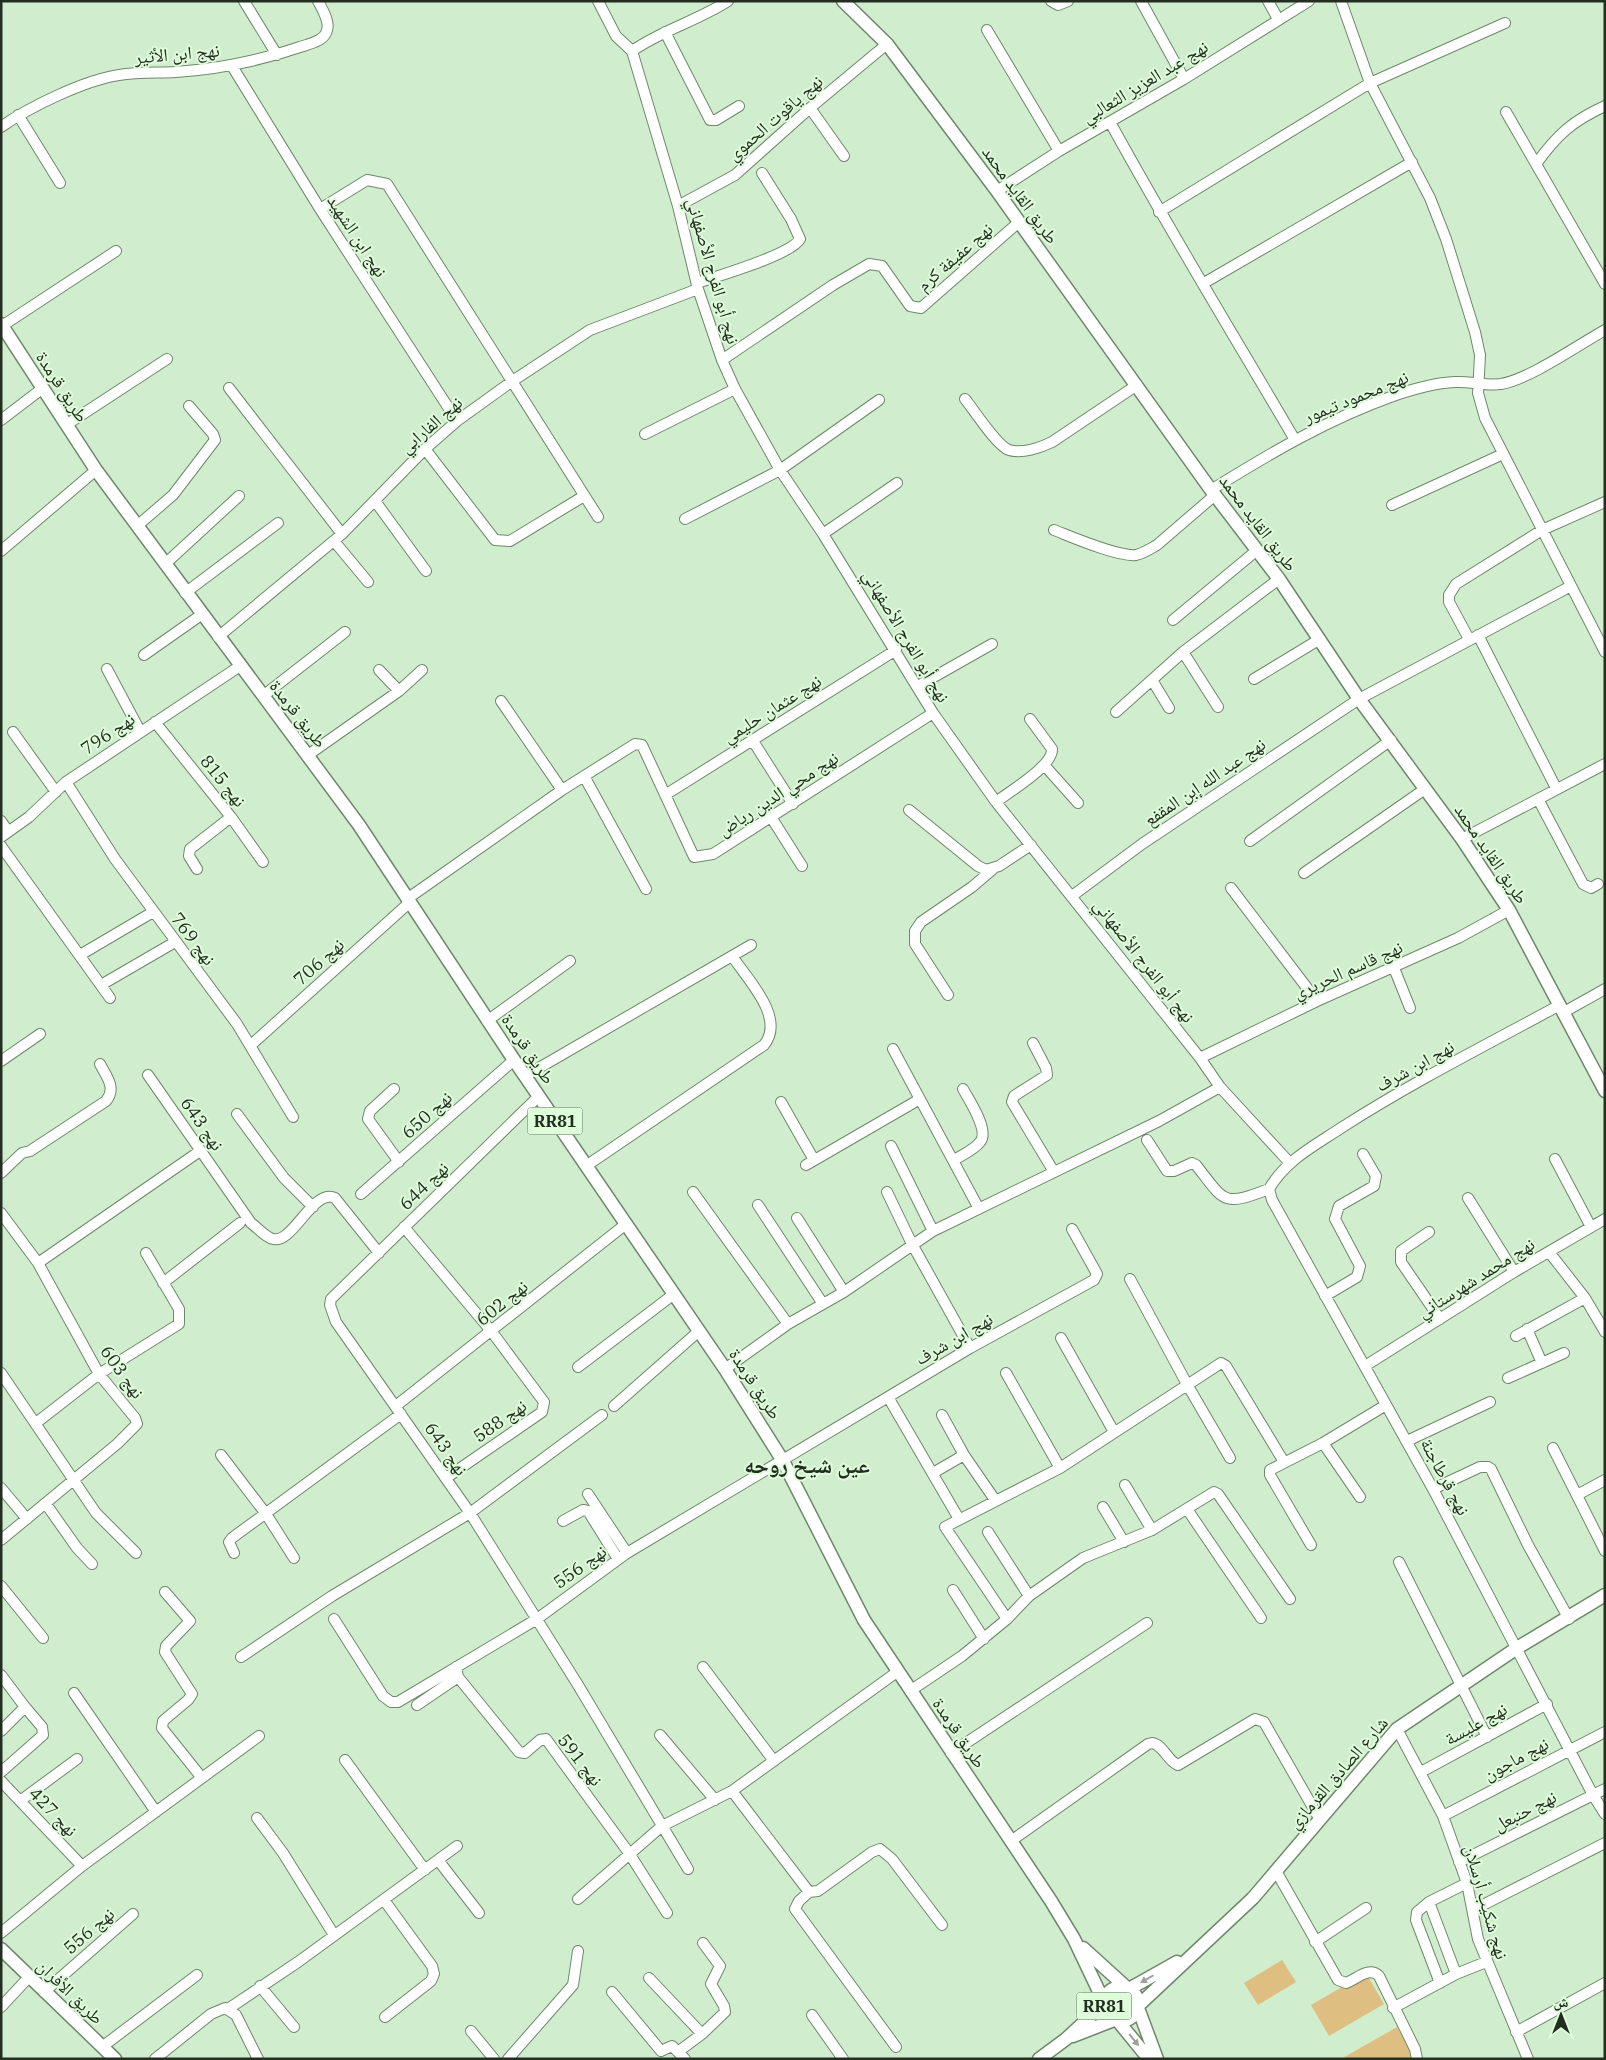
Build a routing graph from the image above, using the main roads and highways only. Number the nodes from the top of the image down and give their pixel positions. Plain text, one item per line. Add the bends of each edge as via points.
1 (843, 1) edge
2 (2, 325) edge
3 (1605, 1092) edge
4 (1605, 1594) edge
5 (1074, 1939) junction
6 (1, 1949) edge
7 (1194, 1952) junction
8 (1128, 1988) junction
9 (1104, 2003) junction
10 (1138, 2006) junction
11 (1116, 2020) junction
12 (1066, 2039) junction
13 (108, 2055) edge
14 (1040, 2059) edge
15 (1149, 2059) edge
16 (1157, 2059) edge

1 - 3 main road, طريق القايد محمد via 887,44 997,191 1462,839 1509,910
2 - 5 main road, طريق قرمدة / RR81 via 96,470 359,825 487,1021 725,1369 783,1462 864,1620
4 - 7 main road, شارع الصادق القرمازي via 1397,1729 1276,1871 1228,1923
5 - 8 main road, طريق قرمدة / RR81
5 - 9 main road, طريق قرمدة / RR81
6 - 13 main road, طريق الأفران
7 -> 8 main road, شارع الصادق القرمازي
7 - 10 main road, شارع الصادق القرمازي
8 - 9 main road, RR81 via 1112,1990
8 - 10 main road, RR81 via 1138,1998
9 - 11 main road, RR81 via 1106,2012
9 - 12 main road
10 - 11 main road, RR81 via 1129,2020
10 - 16 main road, RR81
11 - 12 main road
11 -> 15 main road, RR81
12 - 14 main road

